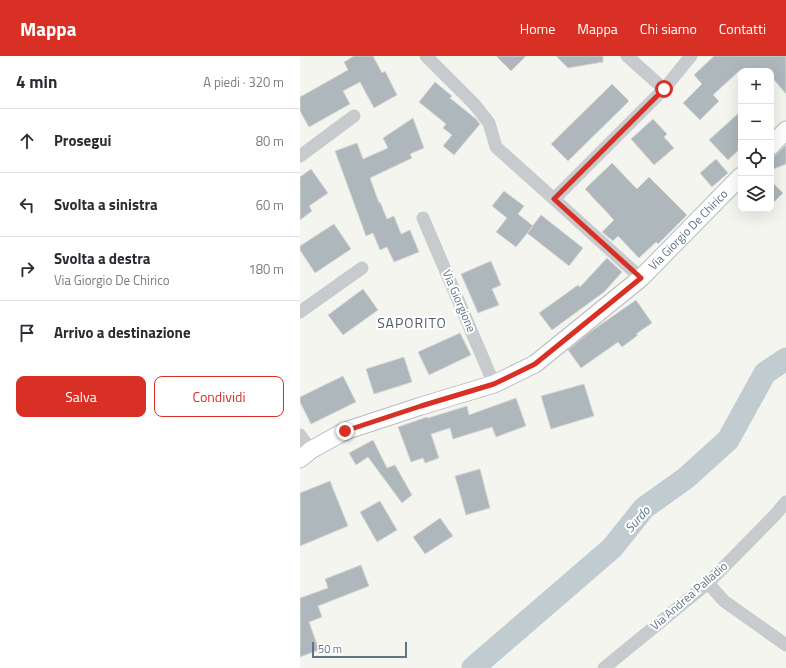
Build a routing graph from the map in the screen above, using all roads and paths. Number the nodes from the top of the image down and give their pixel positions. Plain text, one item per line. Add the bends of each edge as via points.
1 (426, 56) edge
2 (628, 56) edge
3 (691, 56) edge
4 (664, 89) junction
5 (354, 116) dead end
6 (786, 130) edge
7 (774, 143) edge
8 (300, 156) edge
9 (738, 179) edge
10 (554, 199) junction
11 (423, 218) dead end
12 (362, 268) dead end
13 (641, 278) junction
14 (300, 312) edge
15 (494, 384) junction
16 (300, 435) edge
17 (305, 454) edge
18 (786, 502) edge
19 (708, 583) junction
20 (786, 644) edge
21 (604, 668) edge

1 - 10 street via 475,105 489,123 496,147
2 - 4 street
3 - 4 street
4 - 10 street
5 - 8 street
6 - 7 main road
9 - 13 main road, Via Giorgio De Chirico
10 - 13 street
11 - 15 street, Via Giorgione
12 - 14 street
13 - 15 main road, Via Giorgio De Chirico via 535,364
15 - 17 main road, Via Giorgio De Chirico via 345,431
16 - 17 street
18 - 19 street, Via Andrea Palladio
19 - 20 street via 724,601
19 - 21 street, Via Andrea Palladio

